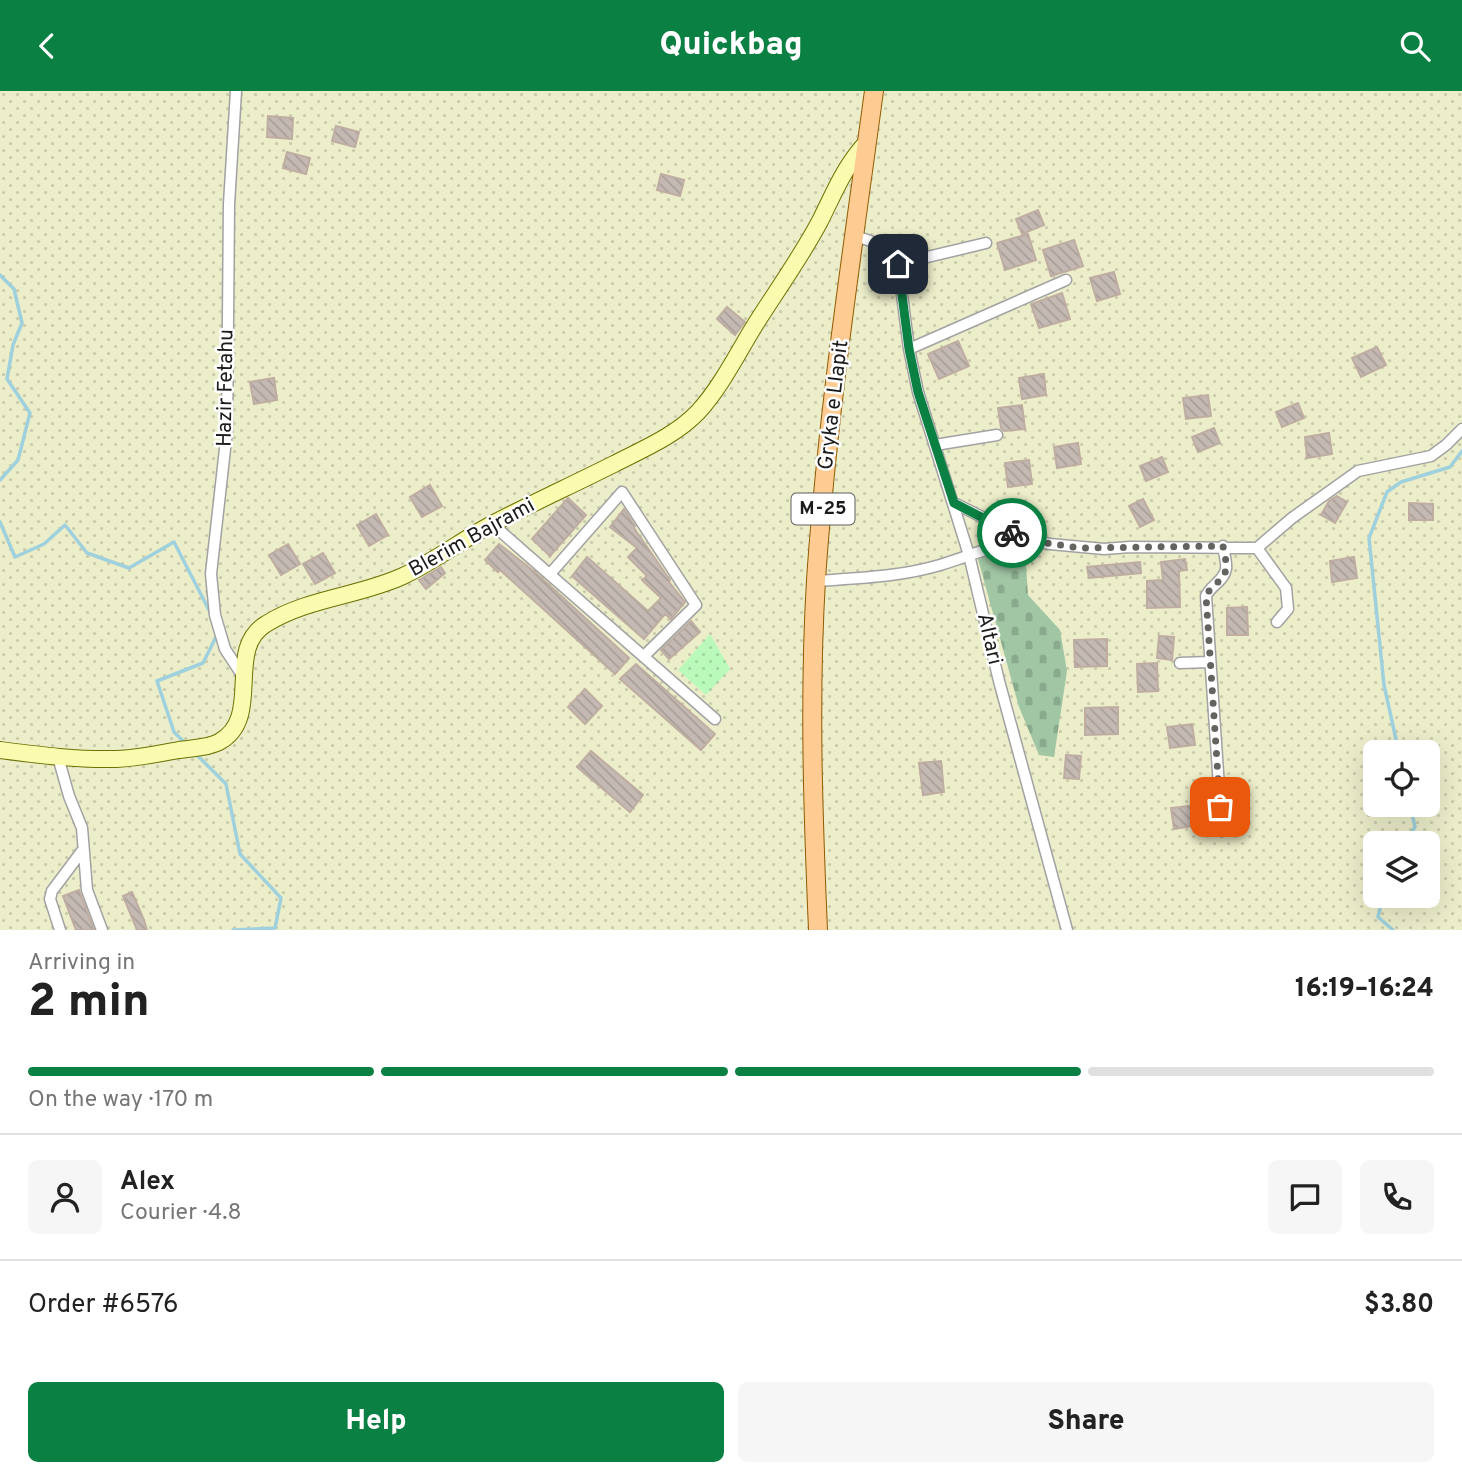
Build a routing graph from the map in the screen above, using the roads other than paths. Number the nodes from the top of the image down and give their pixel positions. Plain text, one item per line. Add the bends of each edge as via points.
1 (236, 91) edge
2 (874, 91) edge
3 (867, 142) junction
4 (854, 236) junction
5 (986, 243) dead end
6 (898, 264) junction
7 (1066, 280) dead end
8 (909, 349) junction
9 (1462, 429) edge
10 (997, 435) dead end
11 (935, 445) junction
12 (954, 503) junction
13 (492, 524) junction
14 (1028, 540) junction
15 (1223, 546) junction
16 (1257, 548) junction
17 (969, 555) junction
18 (550, 574) junction
19 (816, 581) junction
20 (1277, 622) dead end
21 (644, 656) junction
22 (1209, 662) junction
23 (1181, 663) dead end
24 (244, 678) junction
25 (715, 719) dead end
26 (0, 750) edge
27 (58, 757) junction
28 (1222, 831) dead end
29 (82, 851) junction
30 (60, 930) edge
31 (102, 930) edge
32 (818, 930) edge
33 (1067, 930) edge

1 - 24 street, Hazir Fetahu via 229,204 227,431 211,574 215,615 225,649
2 - 3 main road, Gryka e Llapit / M-25
3 - 4 main road, Gryka e Llapit / M-25
3 - 13 street, Blerim Bajrami via 852,158 791,270 695,415 667,436
4 - 6 street via 882,245
4 - 19 main road, Gryka e Llapit / M-25
5 - 6 street
6 - 8 street, Altari
7 - 8 street
8 - 11 street, Altari
9 - 16 street via 1431,456 1358,471
10 - 11 street
11 - 12 street, Altari
12 - 14 street
12 - 17 street, Altari
13 - 18 street
13 - 24 street, Blerim Bajrami via 404,576 265,624 248,647
14 - 15 street via 1104,549
14 - 17 street
15 - 16 street
15 - 22 street via 1224,574 1206,596
16 - 20 street via 1286,588 1289,609
17 - 19 street via 914,571
17 - 33 street, Altari
18 - 21 street
18 - 21 street via 622,492 696,605
19 - 32 main road, Gryka e Llapit / M-25 via 812,717
21 - 25 street
22 - 23 street
22 - 28 street
24 - 27 street, Blerim Bajrami via 239,716 233,730 219,742 116,759
26 - 27 street, Blerim Bajrami
27 - 29 street via 82,828
29 - 30 street via 52,891 50,899
29 - 31 street via 87,890

